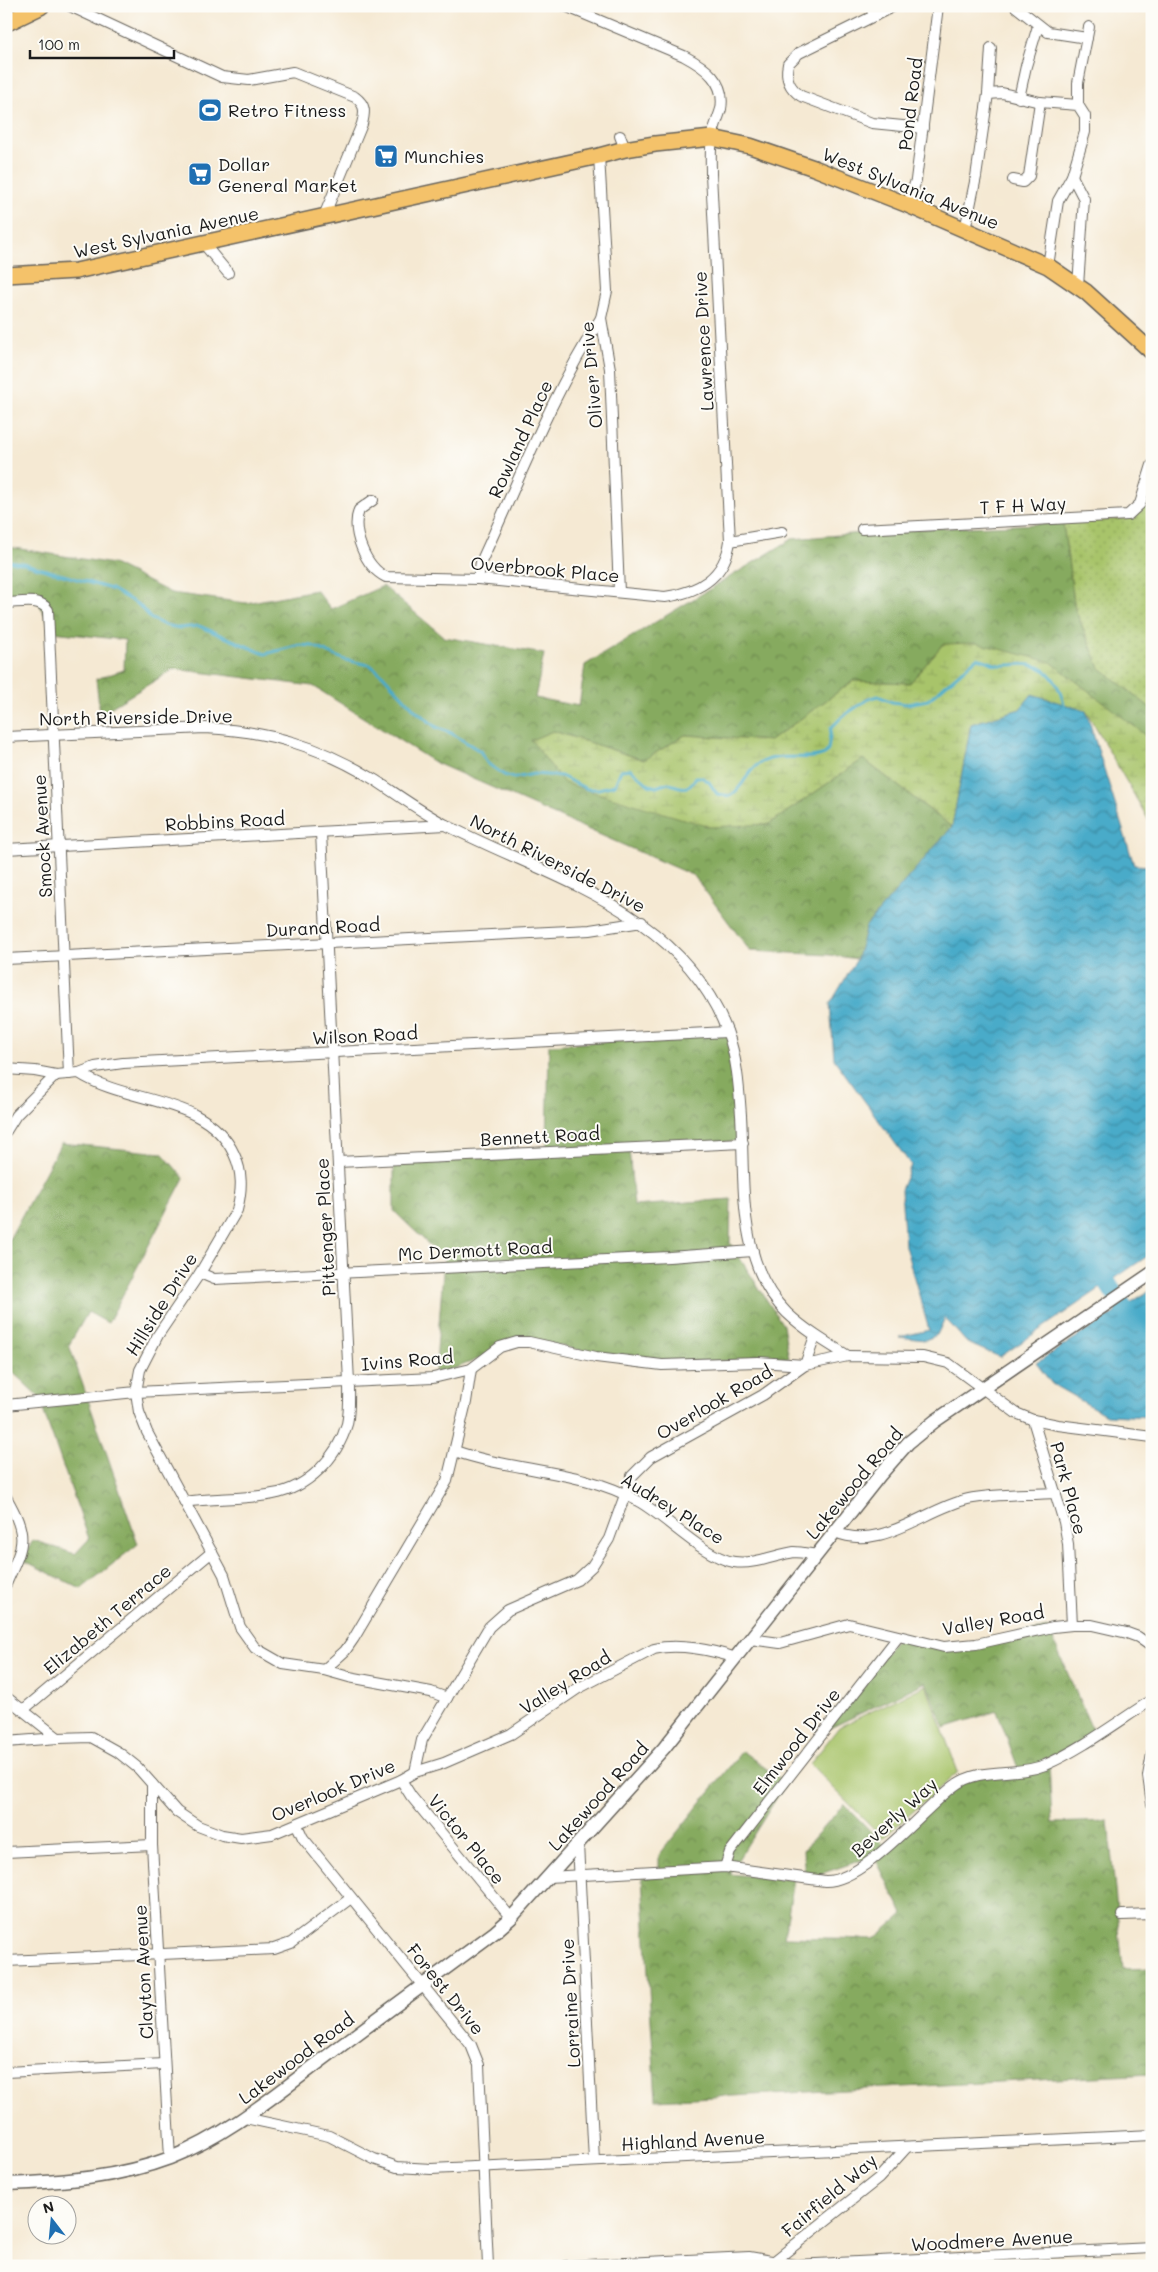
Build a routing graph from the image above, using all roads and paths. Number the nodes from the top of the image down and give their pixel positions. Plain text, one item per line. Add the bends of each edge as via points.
1 (41, 6) edge
2 (70, 6) edge
3 (565, 6) edge
4 (894, 6) edge
5 (938, 6) edge
6 (1015, 6) edge
7 (872, 11) edge
8 (6, 23) edge
9 (1038, 26) junction
10 (1089, 27) dead end
11 (1087, 38) junction
12 (991, 48) dead end
13 (988, 94) junction
14 (1019, 98) junction
15 (1040, 102) junction
16 (1078, 105) junction
17 (923, 128) junction
18 (712, 138) junction
19 (599, 156) junction
20 (1072, 176) junction
21 (1013, 180) dead end
22 (908, 205) junction
23 (324, 216) junction
24 (965, 230) junction
25 (203, 243) junction
26 (1048, 266) junction
27 (228, 273) dead end
28 (6, 275) edge
29 (1078, 286) junction
30 (601, 318) junction
31 (1152, 352) edge
32 (1152, 465) edge
33 (373, 500) dead end
34 (862, 528) dead end
35 (782, 532) dead end
36 (730, 541) junction
37 (478, 579) junction
38 (618, 592) junction
39 (6, 603) edge
40 (54, 735) junction
41 (6, 737) edge
42 (446, 825) junction
43 (321, 832) junction
44 (59, 847) junction
45 (6, 849) edge
46 (642, 922) junction
47 (328, 943) junction
48 (64, 956) junction
49 (6, 959) edge
50 (727, 1032) junction
51 (333, 1053) junction
52 (6, 1069) edge
53 (74, 1074) junction
54 (56, 1075) junction
55 (6, 1131) edge
56 (743, 1142) junction
57 (338, 1162) junction
58 (753, 1251) junction
59 (344, 1272) junction
60 (200, 1273) junction
61 (1146, 1277) edge
62 (815, 1336) junction
63 (848, 1356) junction
64 (805, 1365) junction
65 (471, 1369) junction
66 (349, 1382) junction
67 (983, 1389) junction
68 (136, 1392) junction
69 (6, 1405) edge
70 (1033, 1420) junction
71 (1152, 1437) edge
72 (455, 1451) junction
73 (1056, 1493) junction
74 (625, 1494) junction
75 (6, 1497) edge
76 (185, 1502) junction
77 (18, 1520) junction
78 (6, 1521) edge
79 (835, 1532) junction
80 (212, 1552) junction
81 (817, 1555) junction
82 (6, 1584) edge
83 (1072, 1625) junction
84 (898, 1637) junction
85 (750, 1639) junction
86 (1152, 1647) edge
87 (736, 1658) junction
88 (324, 1670) junction
89 (6, 1697) edge
90 (447, 1698) junction
91 (1152, 1700) edge
92 (23, 1710) junction
93 (58, 1738) junction
94 (6, 1742) edge
95 (1152, 1754) edge
96 (415, 1772) junction
97 (402, 1780) junction
98 (152, 1784) junction
99 (1152, 1804) edge
100 (297, 1825) junction
101 (578, 1844) junction
102 (152, 1845) junction
103 (6, 1852) edge
104 (725, 1867) junction
105 (580, 1876) junction
106 (548, 1877) junction
107 (351, 1898) junction
108 (1152, 1914) edge
109 (1122, 1915) dead end
110 (511, 1918) junction
111 (158, 1954) junction
112 (6, 1961) edge
113 (422, 1985) junction
114 (164, 2064) junction
115 (6, 2072) edge
116 (245, 2118) junction
117 (1152, 2135) edge
118 (907, 2147) junction
119 (170, 2158) junction
120 (594, 2161) junction
121 (484, 2166) junction
122 (6, 2184) edge
123 (1152, 2248) edge
124 (772, 2264) edge
125 (852, 2264) edge
126 (488, 2266) edge
127 (565, 2266) edge

1 - 8 highway
2 - 23 street via 213,74 249,80 287,72 300,74 362,102 365,109 362,124
3 - 18 street, Lawrence Drive via 702,65 713,76 720,93 721,107
4 - 7 street
5 - 17 street, Pond Road
6 - 9 street
7 - 17 street via 793,57 786,71 790,86 801,96 858,119
9 - 11 street via 1048,32
9 - 14 street
10 - 11 street
11 - 16 street via 1078,83
12 - 13 street
13 - 14 street via 1002,93
13 - 24 street
14 - 15 street
15 - 16 street
15 - 21 street via 1029,176 1024,182
16 - 20 street via 1084,116 1085,132
17 - 22 street, Pond Road via 916,180
18 - 19 main road, West Sylvania Avenue via 622,142
18 - 22 main road, West Sylvania Avenue via 768,152
18 - 36 street, Lawrence Drive via 711,174
19 - 23 main road, West Sylvania Avenue
19 - 30 street, Oliver Drive via 607,291
20 - 26 street via 1058,201
20 - 29 street via 1084,199
22 - 24 main road, West Sylvania Avenue
23 - 25 main road, West Sylvania Avenue
24 - 26 main road, West Sylvania Avenue
25 - 27 street
25 - 28 main road, West Sylvania Avenue via 76,271
26 - 29 main road, West Sylvania Avenue
29 - 31 main road, West Sylvania Avenue
30 - 37 street, Rowland Place via 558,394 481,562
30 - 38 street, Oliver Drive via 610,369
32 - 34 street, T F H Way via 1140,504 1128,515
33 - 37 street, Overbrook Place via 359,510 356,531 374,569 386,577
35 - 36 street
36 - 38 street, Overbrook Place via 728,558 722,567 692,590 665,597
37 - 38 street, Overbrook Place
39 - 40 street, Smock Avenue via 38,602 48,610
40 - 41 street, North Riverside Drive
40 - 42 street, North Riverside Drive via 205,728 274,736 346,763
40 - 44 street, Smock Avenue
42 - 43 street, Robbins Road
42 - 46 street, North Riverside Drive via 594,895
43 - 44 street, Robbins Road
43 - 47 street, Pittenger Place
44 - 45 street, Robbins Road
44 - 48 street, Smock Avenue
46 - 47 street, Durand Road via 590,930
46 - 50 street, North Riverside Drive via 667,942 696,974
47 - 48 street, Durand Road
47 - 51 street, Pittenger Place
48 - 49 street, Durand Road
48 - 53 street, Smock Avenue
50 - 51 street, Wilson Road
50 - 56 street, North Riverside Drive via 736,1070
51 - 53 street, Wilson Road via 124,1063
51 - 57 street, Pittenger Place
52 - 54 street, Wilson Road
53 - 54 street, Wilson Road
53 - 60 street, Hillside Drive via 118,1092 199,1116 213,1125 229,1143 241,1178 241,1195 234,1216
54 - 55 street via 16,1115
56 - 57 street, Bennett Road
56 - 58 street, North Riverside Drive via 746,1216
57 - 59 street, Pittenger Place
58 - 59 street, Mc Dermott Road
58 - 62 street, North Riverside Drive via 772,1294 787,1313
59 - 60 street, Mc Dermott Road via 214,1279
59 - 66 street, Pittenger Place
60 - 68 street, Hillside Drive via 143,1362
61 - 67 street, Lakewood Road
62 - 63 street, North Riverside Drive
62 - 64 street
63 - 64 street, Ivins Road
63 - 67 street, Ivins Road via 937,1360 959,1369
64 - 65 street, Ivins Road via 638,1363 529,1342 500,1347
64 - 74 street, Overlook Road via 763,1395 651,1457 632,1476
65 - 66 street, Ivins Road via 433,1378
65 - 72 street
66 - 68 street, Ivins Road
66 - 76 street, Pittenger Place via 350,1409 342,1437 330,1458 307,1480 272,1494
67 - 70 street, Ivins Road via 1016,1413
67 - 79 street, Lakewood Road via 908,1443
68 - 69 street, Ivins Road
68 - 76 street, Hillside Drive via 147,1432
70 - 71 street, Ivins Road
70 - 73 street, Park Place
72 - 74 street, Audrey Place via 610,1486
72 - 88 street via 447,1481 378,1600 349,1644
73 - 79 street via 967,1500 900,1528 859,1538 848,1538
73 - 83 street, Park Place via 1068,1544
74 - 81 street, Audrey Place via 640,1501 710,1552 727,1560 750,1561 796,1552
74 - 90 street, Overlook Drive via 609,1539 592,1566 577,1580 518,1604 494,1622
75 - 77 street
76 - 80 street, Hillside Drive
77 - 78 street
77 - 82 street via 23,1546
79 - 81 street, Lakewood Road
80 - 88 street, Hillside Drive via 229,1586 240,1627 255,1648 283,1664
80 - 92 street, Elizabeth Terrace
81 - 85 street, Lakewood Road
83 - 84 street, Valley Road via 944,1647
83 - 86 street, Valley Road via 1092,1625 1128,1633
84 - 85 street, Valley Road via 849,1624 780,1643
84 - 104 street, Elmwood Drive via 730,1852
85 - 87 street, Lakewood Road
87 - 96 street, Valley Road via 667,1647 654,1649 577,1689 511,1734
87 - 101 street, Lakewood Road via 664,1748
88 - 90 street, Hillside Drive
89 - 92 street
90 - 96 street, Overlook Drive via 419,1747
91 - 104 street, Beverly Way via 1044,1765 1024,1772 988,1774 963,1780 863,1867 839,1880 825,1881
92 - 93 street
93 - 94 street, Overlook Drive
93 - 98 street, Overlook Drive via 95,1738 131,1763
95 - 99 street via 1148,1776
96 - 97 street, Overlook Drive
97 - 100 street, Overlook Drive
97 - 110 street, Victor Place via 422,1810
98 - 100 street, Overlook Drive via 190,1822 222,1835 259,1837
98 - 102 street, Clayton Avenue
100 - 107 street, Forest Drive via 303,1838
101 - 105 street, Lorraine Drive
101 - 106 street, Lakewood Road
102 - 103 street
102 - 111 street, Clayton Avenue
104 - 105 street, Beverly Way
105 - 106 street, Beverly Way
105 - 120 street, Lorraine Drive
106 - 110 street, Lakewood Road
107 - 111 street via 284,1947
107 - 113 street, Forest Drive
108 - 109 street
110 - 113 street, Lakewood Road
111 - 112 street
111 - 114 street, Clayton Avenue
113 - 116 street, Lakewood Road
113 - 121 street, Forest Drive via 477,2055
114 - 115 street
114 - 119 street, Clayton Avenue
116 - 119 street, Lakewood Road
116 - 121 street, Highland Avenue via 329,2136 374,2160 397,2167
117 - 118 street, Highland Avenue
118 - 120 street, Highland Avenue
118 - 124 street, Fairfield Way via 879,2178
119 - 122 street, Lakewood Road via 91,2178
120 - 121 street, Highland Avenue
121 - 126 street, Forest Drive
123 - 125 street, Woodmere Avenue
124 - 125 street, Woodmere Avenue
124 - 127 street, Woodmere Avenue via 749,2257

